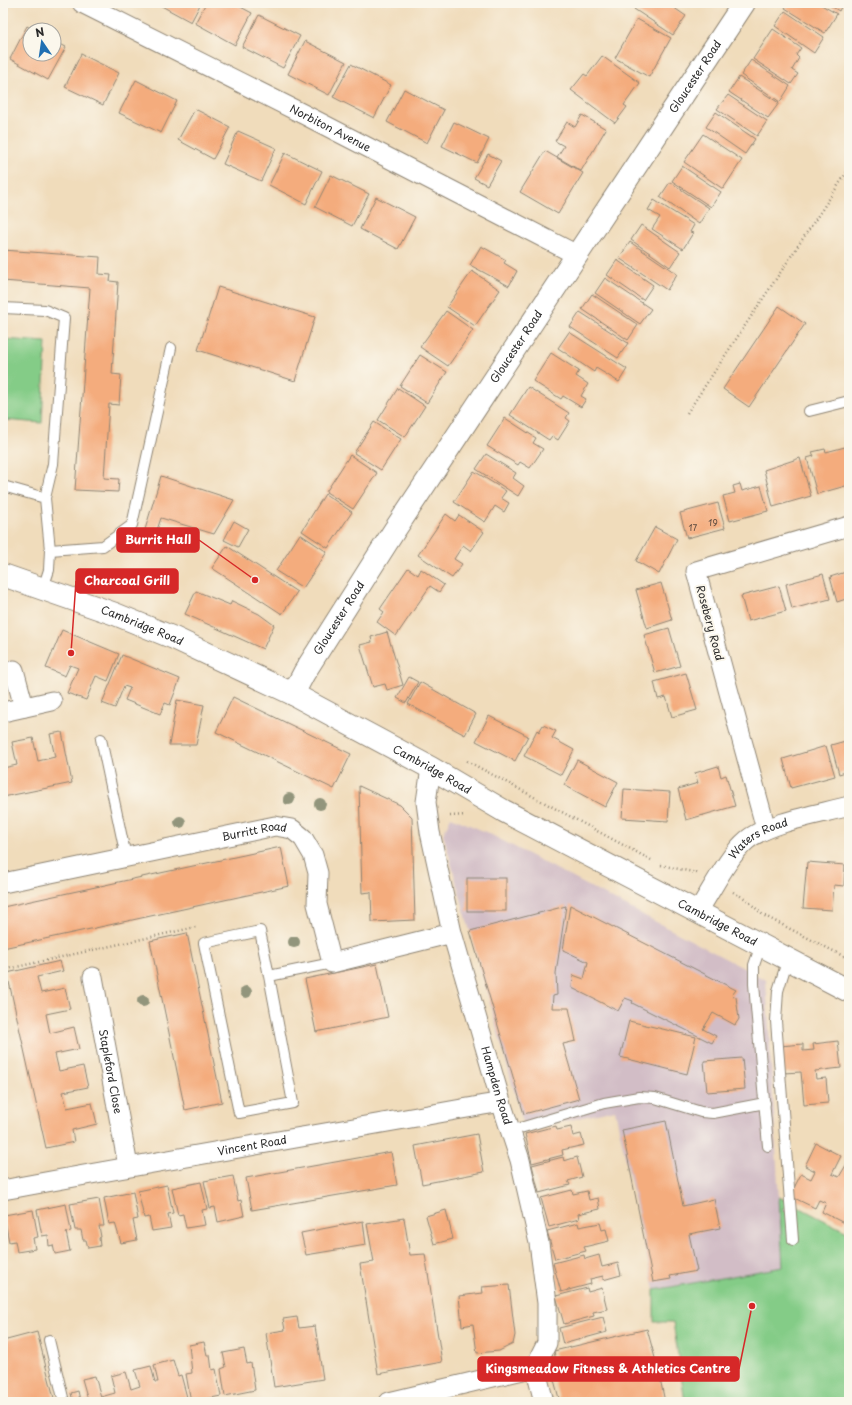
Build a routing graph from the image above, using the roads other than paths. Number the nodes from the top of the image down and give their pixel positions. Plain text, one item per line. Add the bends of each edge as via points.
1 (82, 3) edge
2 (742, 4) edge
3 (577, 255) junction
4 (3, 308) edge
5 (171, 348) dead end
6 (849, 401) edge
7 (809, 411) dead end
8 (3, 486) edge
9 (45, 498) junction
10 (849, 526) edge
11 (50, 550) junction
12 (3, 575) edge
13 (43, 588) junction
14 (14, 670) dead end
15 (293, 694) junction
16 (52, 701) dead end
17 (24, 708) junction
18 (3, 712) edge
19 (101, 739) dead end
20 (431, 768) junction
21 (849, 806) edge
22 (766, 829) junction
23 (126, 857) junction
24 (3, 883) edge
25 (698, 911) junction
26 (452, 934) junction
27 (761, 945) junction
28 (788, 958) junction
29 (332, 963) junction
30 (269, 976) junction
31 (93, 977) dead end
32 (849, 991) edge
33 (500, 1102) junction
34 (765, 1103) junction
35 (510, 1131) junction
36 (768, 1146) dead end
37 (128, 1166) junction
38 (3, 1190) edge
39 (793, 1240) dead end
40 (49, 1340) dead end
41 (535, 1367) junction
42 (64, 1402) edge
43 (389, 1402) edge
44 (544, 1402) edge

1 - 3 street, Norbiton Avenue
2 - 3 main road, Gloucester Road
3 - 15 main road, Gloucester Road via 394,531
4 - 9 lane via 45,310 64,318 52,464
5 - 11 lane via 132,525 103,546
6 - 7 lane
8 - 9 lane
9 - 11 lane
10 - 22 street, Rosebery Road via 696,571
11 - 13 lane via 49,570
12 - 13 main road, Cambridge Road
13 - 15 main road, Cambridge Road via 174,638
14 - 17 street
15 - 20 main road, Cambridge Road
16 - 17 street
17 - 18 street
19 - 23 lane
20 - 25 main road, Cambridge Road via 504,811
20 - 26 street, Hampden Road via 426,802
21 - 22 street, Waters Road
22 - 25 street, Waters Road via 747,841 723,869
23 - 24 street, Burritt Road
23 - 29 street, Burritt Road via 275,826 292,829 303,838 313,855 318,873 317,904
25 - 27 main road, Cambridge Road
26 - 29 street
26 - 33 street, Hampden Road
27 - 28 main road, Cambridge Road
27 - 34 lane via 754,965 754,984
28 - 32 main road, Cambridge Road
28 - 39 lane via 778,990 776,1021
29 - 30 lane
30 - 30 lane via 293,1103 239,1113 204,943 260,931
31 - 37 street, Stapleford Close
33 - 35 street, Hampden Road
33 - 37 street, Vincent Road
34 - 35 lane via 707,1113 655,1098 639,1097 604,1103
34 - 36 lane
35 - 41 street, Hampden Road via 520,1160 539,1243 547,1303 547,1343
37 - 38 street, Vincent Road
40 - 42 lane
41 - 43 street
41 - 44 street

